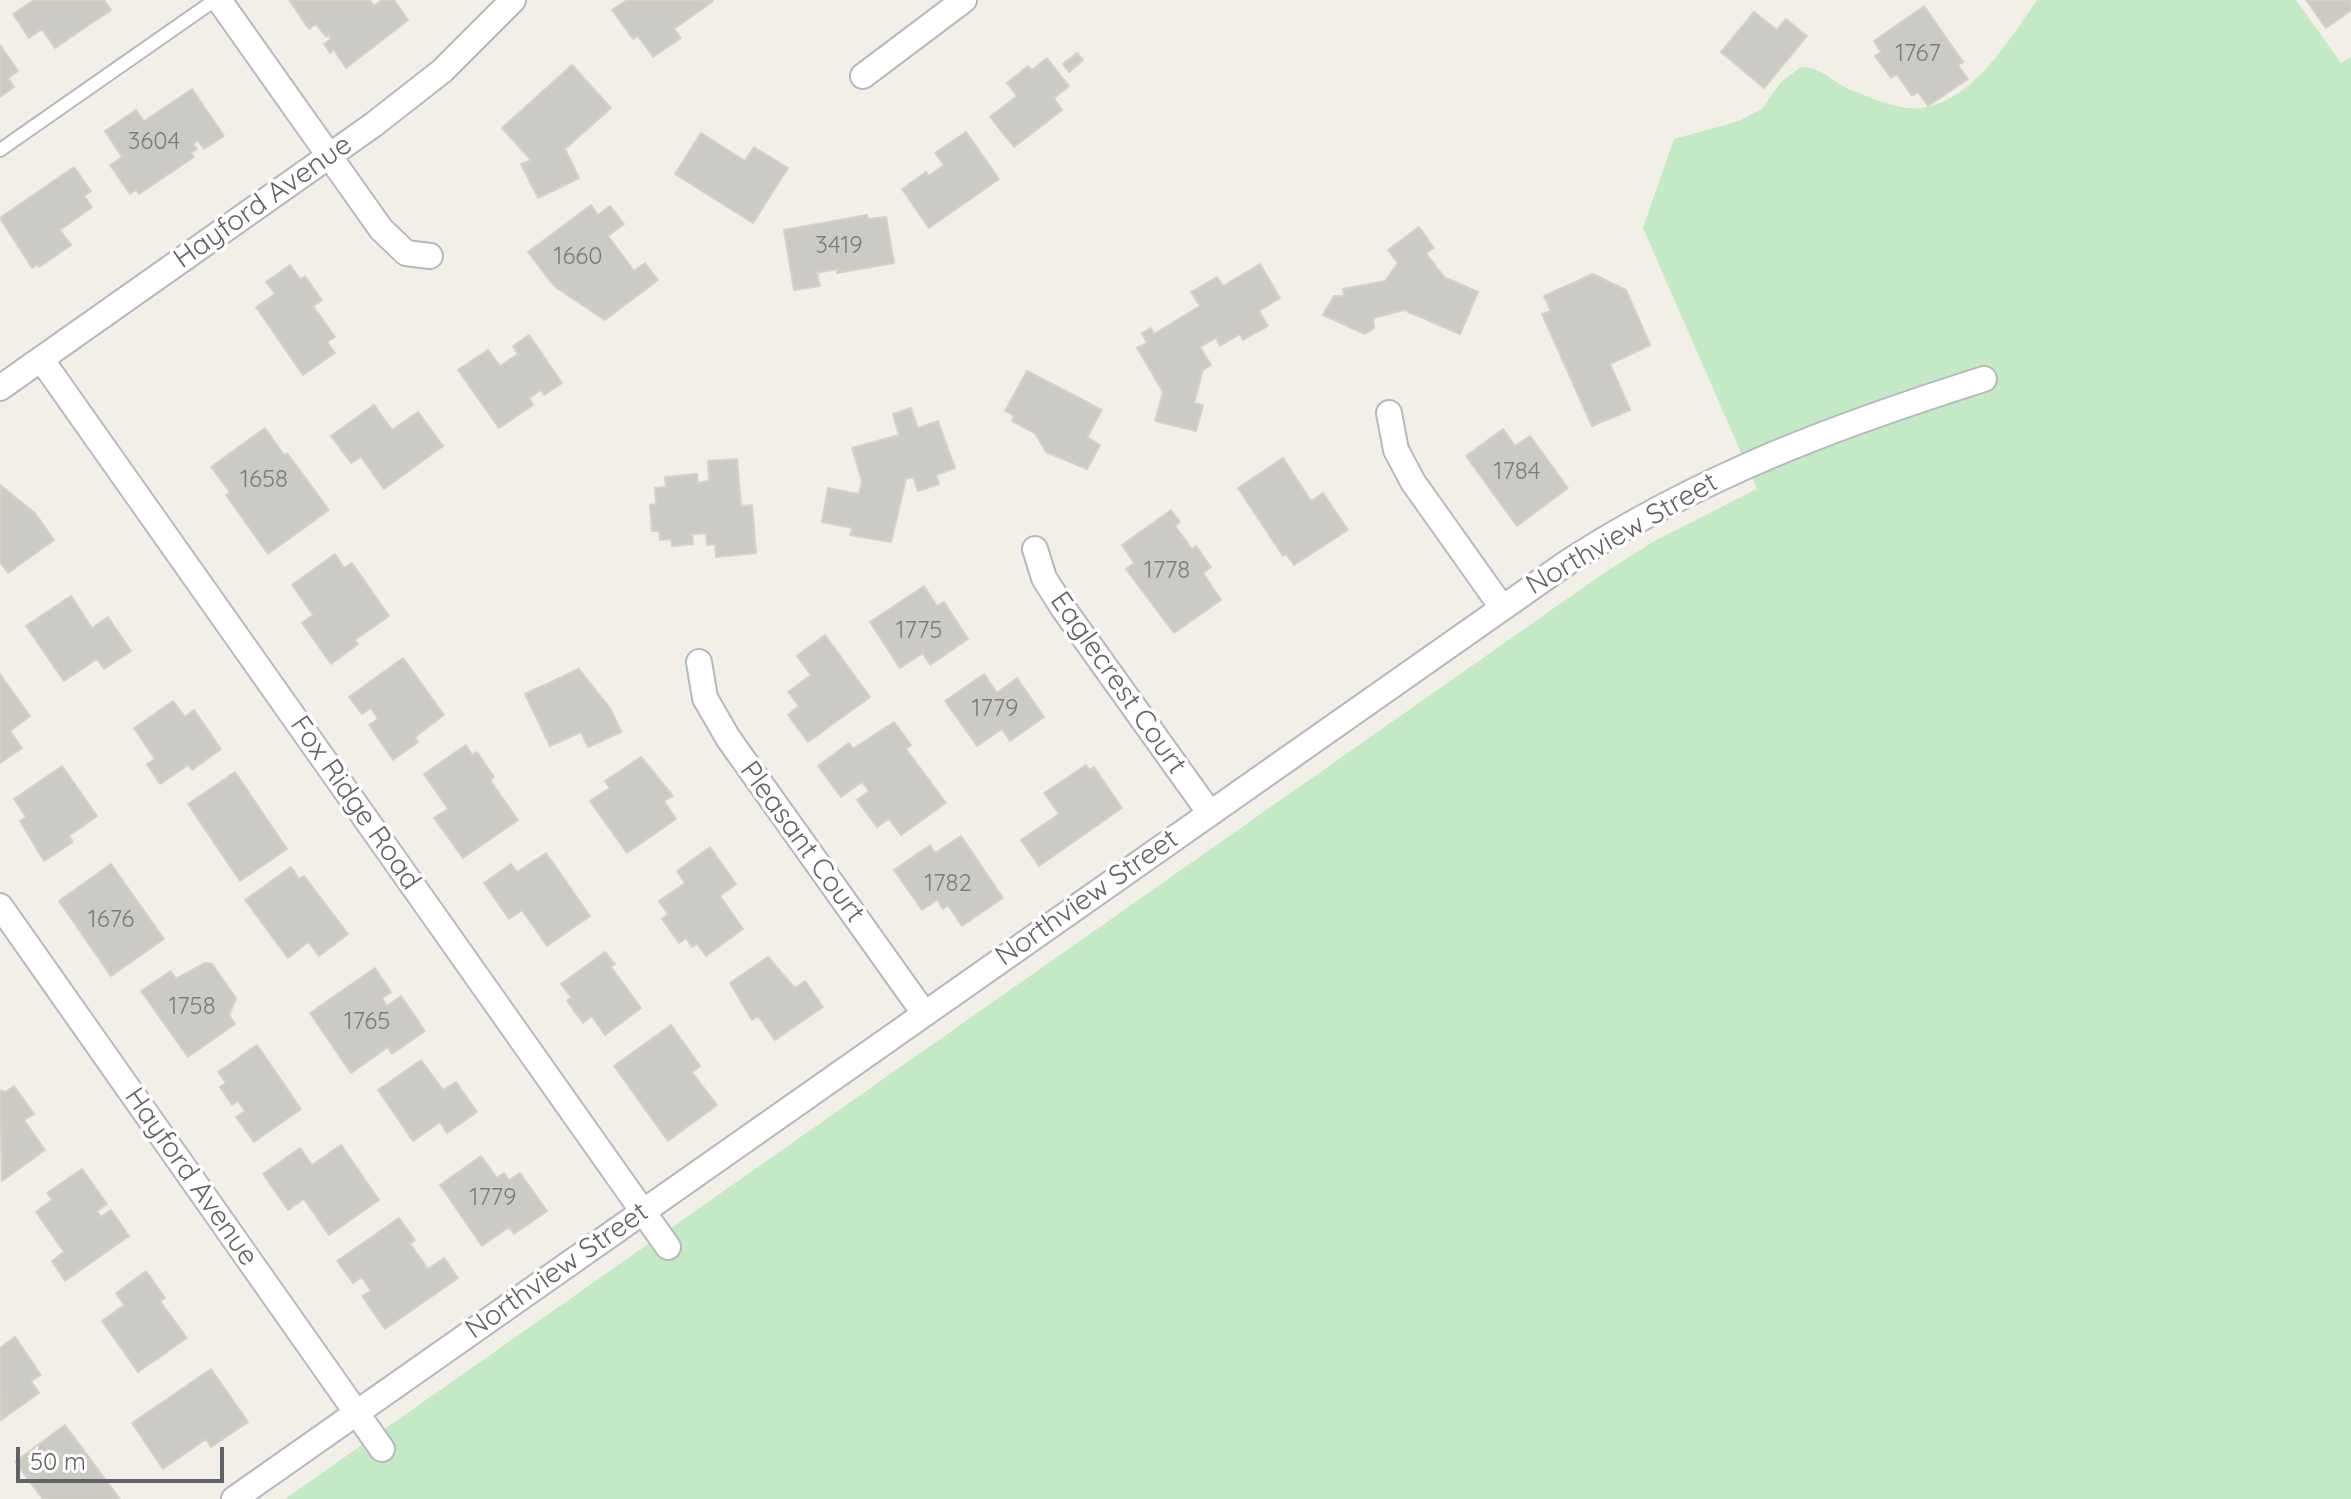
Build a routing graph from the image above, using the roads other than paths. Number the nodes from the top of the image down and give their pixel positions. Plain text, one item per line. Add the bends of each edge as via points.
1 (217, 0) edge
2 (513, 0) edge
3 (964, 0) edge
4 (863, 76) dead end
5 (0, 150) edge
6 (329, 156) junction
7 (430, 256) dead end
8 (41, 359) junction
9 (1984, 379) dead end
10 (0, 388) edge
11 (1389, 413) dead end
12 (1035, 549) dead end
13 (1501, 606) junction
14 (699, 662) dead end
15 (1209, 812) junction
16 (0, 906) edge
17 (924, 1013) junction
18 (643, 1211) junction
19 (668, 1247) dead end
20 (357, 1413) junction
21 (382, 1449) dead end
22 (234, 1499) edge

1 - 5 lane
1 - 6 street
2 - 6 street, Hayford Avenue via 442,71
3 - 4 street
6 - 7 street via 381,229 406,253
6 - 8 street, Hayford Avenue
8 - 10 street, Hayford Avenue
8 - 18 street, Fox Ridge Road
9 - 13 street, Northview Street via 1850,422 1704,483 1614,532
11 - 13 street via 1396,450 1413,482
12 - 15 street, Eaglecrest Court via 1044,578 1063,608
13 - 15 street, Northview Street
14 - 17 street, Pleasant Court via 705,698 728,738
15 - 17 street, Northview Street
16 - 20 street, Hayford Avenue
17 - 18 street, Northview Street
18 - 19 street, Fox Ridge Road
18 - 20 street, Northview Street
20 - 21 street, Hayford Avenue
20 - 22 street, Northview Street

